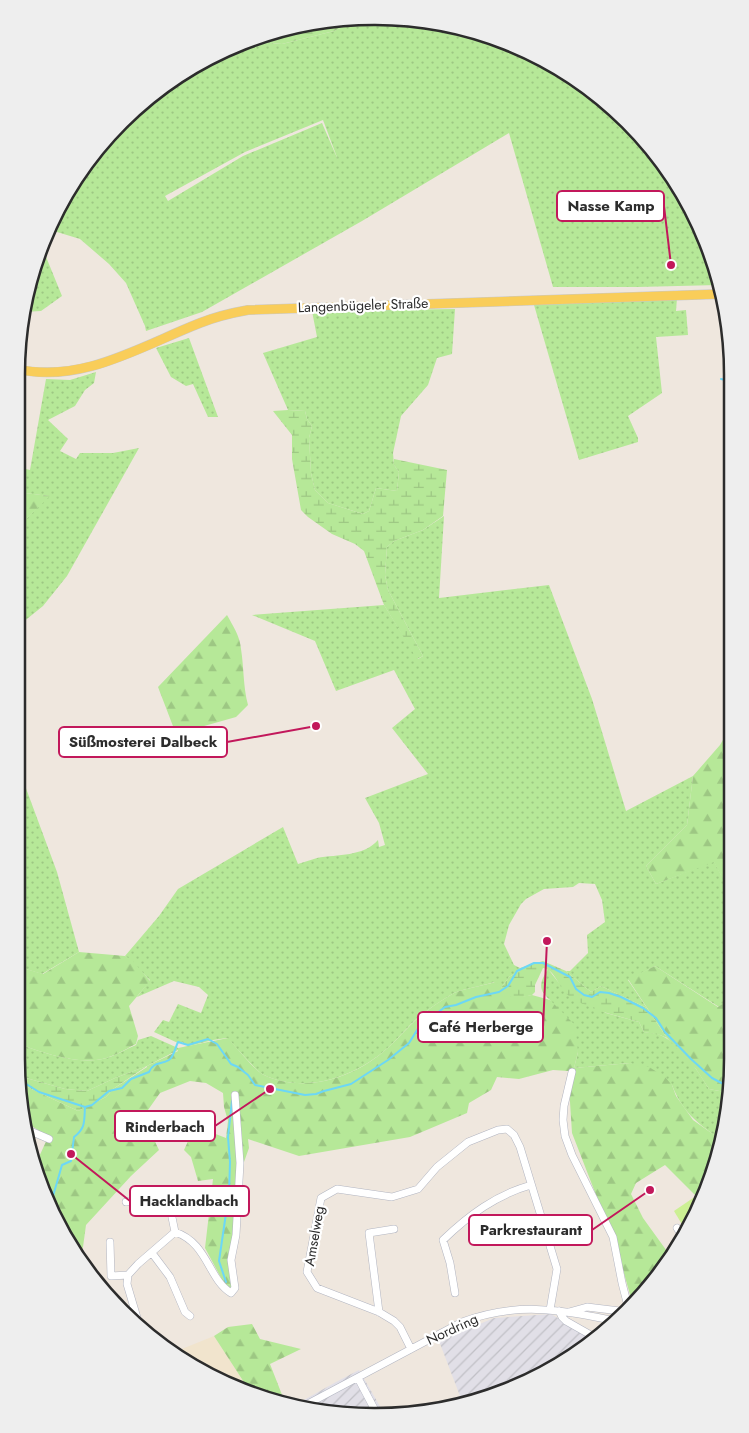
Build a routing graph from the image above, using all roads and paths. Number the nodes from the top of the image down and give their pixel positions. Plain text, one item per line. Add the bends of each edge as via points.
1 (714, 294) edge
2 (25, 371) edge
3 (572, 1072) dead end
4 (235, 1095) dead end
5 (33, 1132) edge
6 (49, 1139) dead end
7 (531, 1185) junction
8 (126, 1202) dead end
9 (394, 1229) dead end
10 (176, 1232) junction
11 (110, 1242) dead end
12 (152, 1254) junction
13 (128, 1275) junction
14 (455, 1293) dead end
15 (626, 1302) edge
16 (550, 1310) junction
17 (560, 1310) junction
18 (617, 1310) edge
19 (379, 1312) junction
20 (569, 1312) junction
21 (136, 1314) edge
22 (190, 1316) dead end
23 (607, 1319) edge
24 (589, 1334) edge
25 (411, 1349) junction
26 (358, 1378) junction
27 (312, 1402) edge
28 (374, 1408) edge

1 - 2 main road, Langenbügeler Straße via 248,310 201,322 102,364 73,371
3 - 15 street via 564,1106 566,1136 613,1237
4 - 10 street via 240,1162 236,1235 231,1260 235,1288 231,1293 225,1289 203,1253 186,1236
5 - 6 street
7 - 14 street via 500,1196 443,1240
7 - 16 street via 557,1269
7 - 19 street, Amselweg via 514,1135 507,1130 498,1130 468,1142 437,1167 418,1189 392,1197 336,1188 320,1198 308,1272 317,1288
8 - 10 street via 167,1193
9 - 19 street via 370,1233
10 - 12 street
11 - 13 street via 111,1276
12 - 13 street
12 - 22 street via 170,1277 185,1312
13 - 21 street via 127,1284
16 - 17 street, Nordring
16 - 25 street, Nordring via 513,1309 478,1316
17 - 20 street, Nordring
17 - 24 street via 566,1321
18 - 20 street via 587,1307
19 - 25 street, Amselweg via 400,1327
20 - 23 street, Nordring
25 - 26 street, Nordring
26 - 27 street, Nordring
26 - 28 street

